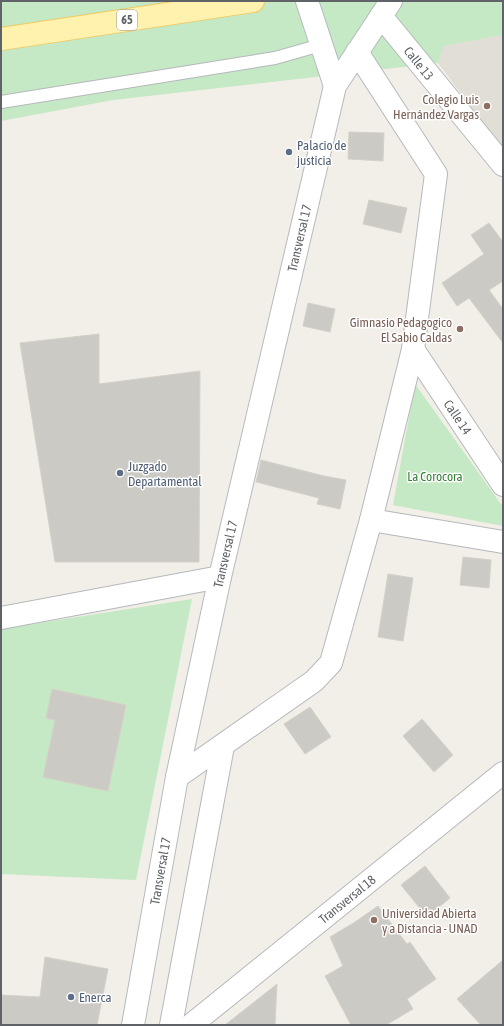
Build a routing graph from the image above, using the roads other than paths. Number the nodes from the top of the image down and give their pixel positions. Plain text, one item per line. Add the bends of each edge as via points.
1 (253, 1) edge
2 (307, 1) edge
3 (386, 8) edge
4 (1, 38) edge
5 (321, 45) junction
6 (357, 52) junction
7 (335, 86) junction
8 (1, 102) edge
9 (503, 165) edge
10 (413, 349) junction
11 (503, 485) edge
12 (370, 520) junction
13 (503, 542) edge
14 (220, 577) junction
15 (1, 618) edge
16 (223, 746) junction
17 (177, 777) junction
18 (500, 781) edge
19 (133, 1025) edge
20 (171, 1025) edge
21 (191, 1025) edge

1 - 4 main road, 65
2 - 5 street
3 - 6 street
3 - 9 street, Calle 13
5 - 7 street
5 - 8 lane via 275,58
6 - 7 street
6 - 10 street via 436,174
7 - 14 street, Transversal 17
10 - 11 street, Calle 14
10 - 12 street
12 - 13 street
12 - 16 street via 331,663 314,681
14 - 15 street
14 - 17 street, Transversal 17
16 - 17 street
16 - 20 street
17 - 19 street, Transversal 17
18 - 21 street, Transversal 18

